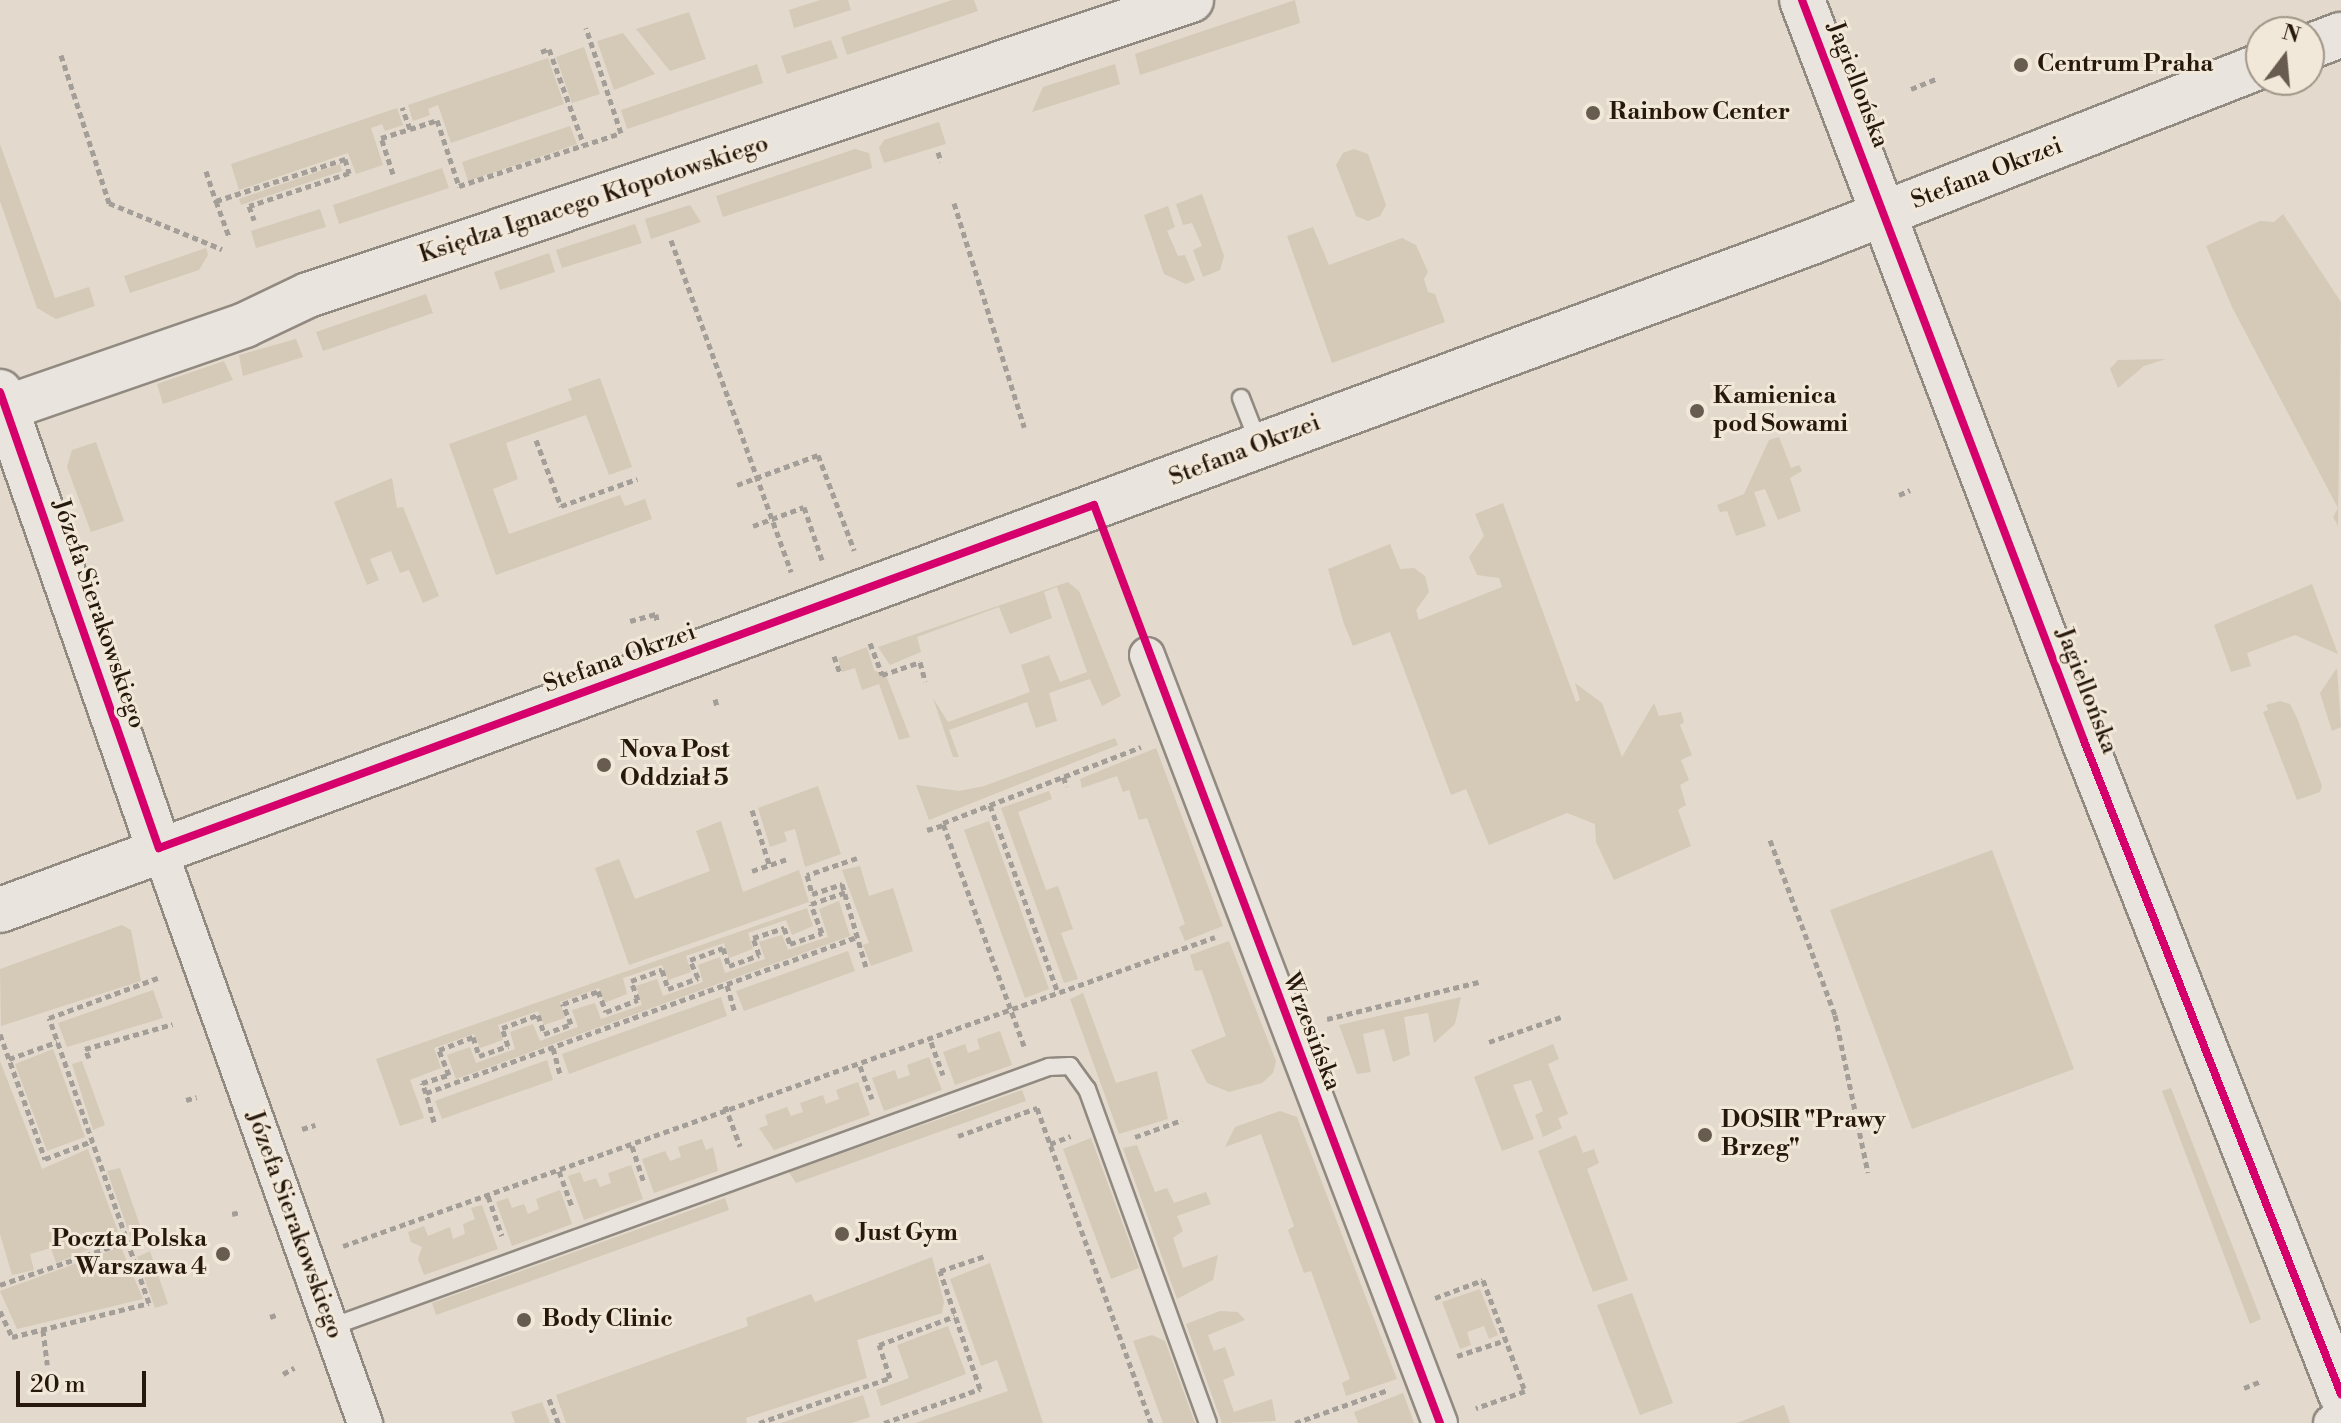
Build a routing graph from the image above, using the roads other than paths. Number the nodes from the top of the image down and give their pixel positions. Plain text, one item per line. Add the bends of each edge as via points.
1 (1191, 0) edge
2 (1802, 0) edge
3 (2245, 72) edge
4 (1886, 214) junction
5 (1241, 398) dead end
6 (2, 403) edge
7 (1259, 445) junction
8 (1147, 655) dead end
9 (159, 848) junction
10 (0, 910) edge
11 (331, 1327) junction
12 (2341, 1394) edge
13 (2341, 1416) edge
14 (365, 1423) edge
15 (1208, 1423) edge
16 (1440, 1423) edge
17 (2331, 1423) edge

1 - 6 street, Księdza Ignacego Kłopotowskiego via 308,295 245,325
2 - 4 street, Jagiellońska
3 - 4 street, Stefana Okrzei
4 - 7 street, Stefana Okrzei
4 - 12 street, Jagiellońska via 2064,691
5 - 7 lane
6 - 9 street, Józefa Sierakowskiego
7 - 9 street, Stefana Okrzei
8 - 16 street, Wrzesińska
9 - 10 street, Stefana Okrzei
9 - 11 street, Józefa Sierakowskiego
11 - 14 street, Józefa Sierakowskiego
11 - 15 lane via 1058,1065 1078,1073
13 - 17 street

